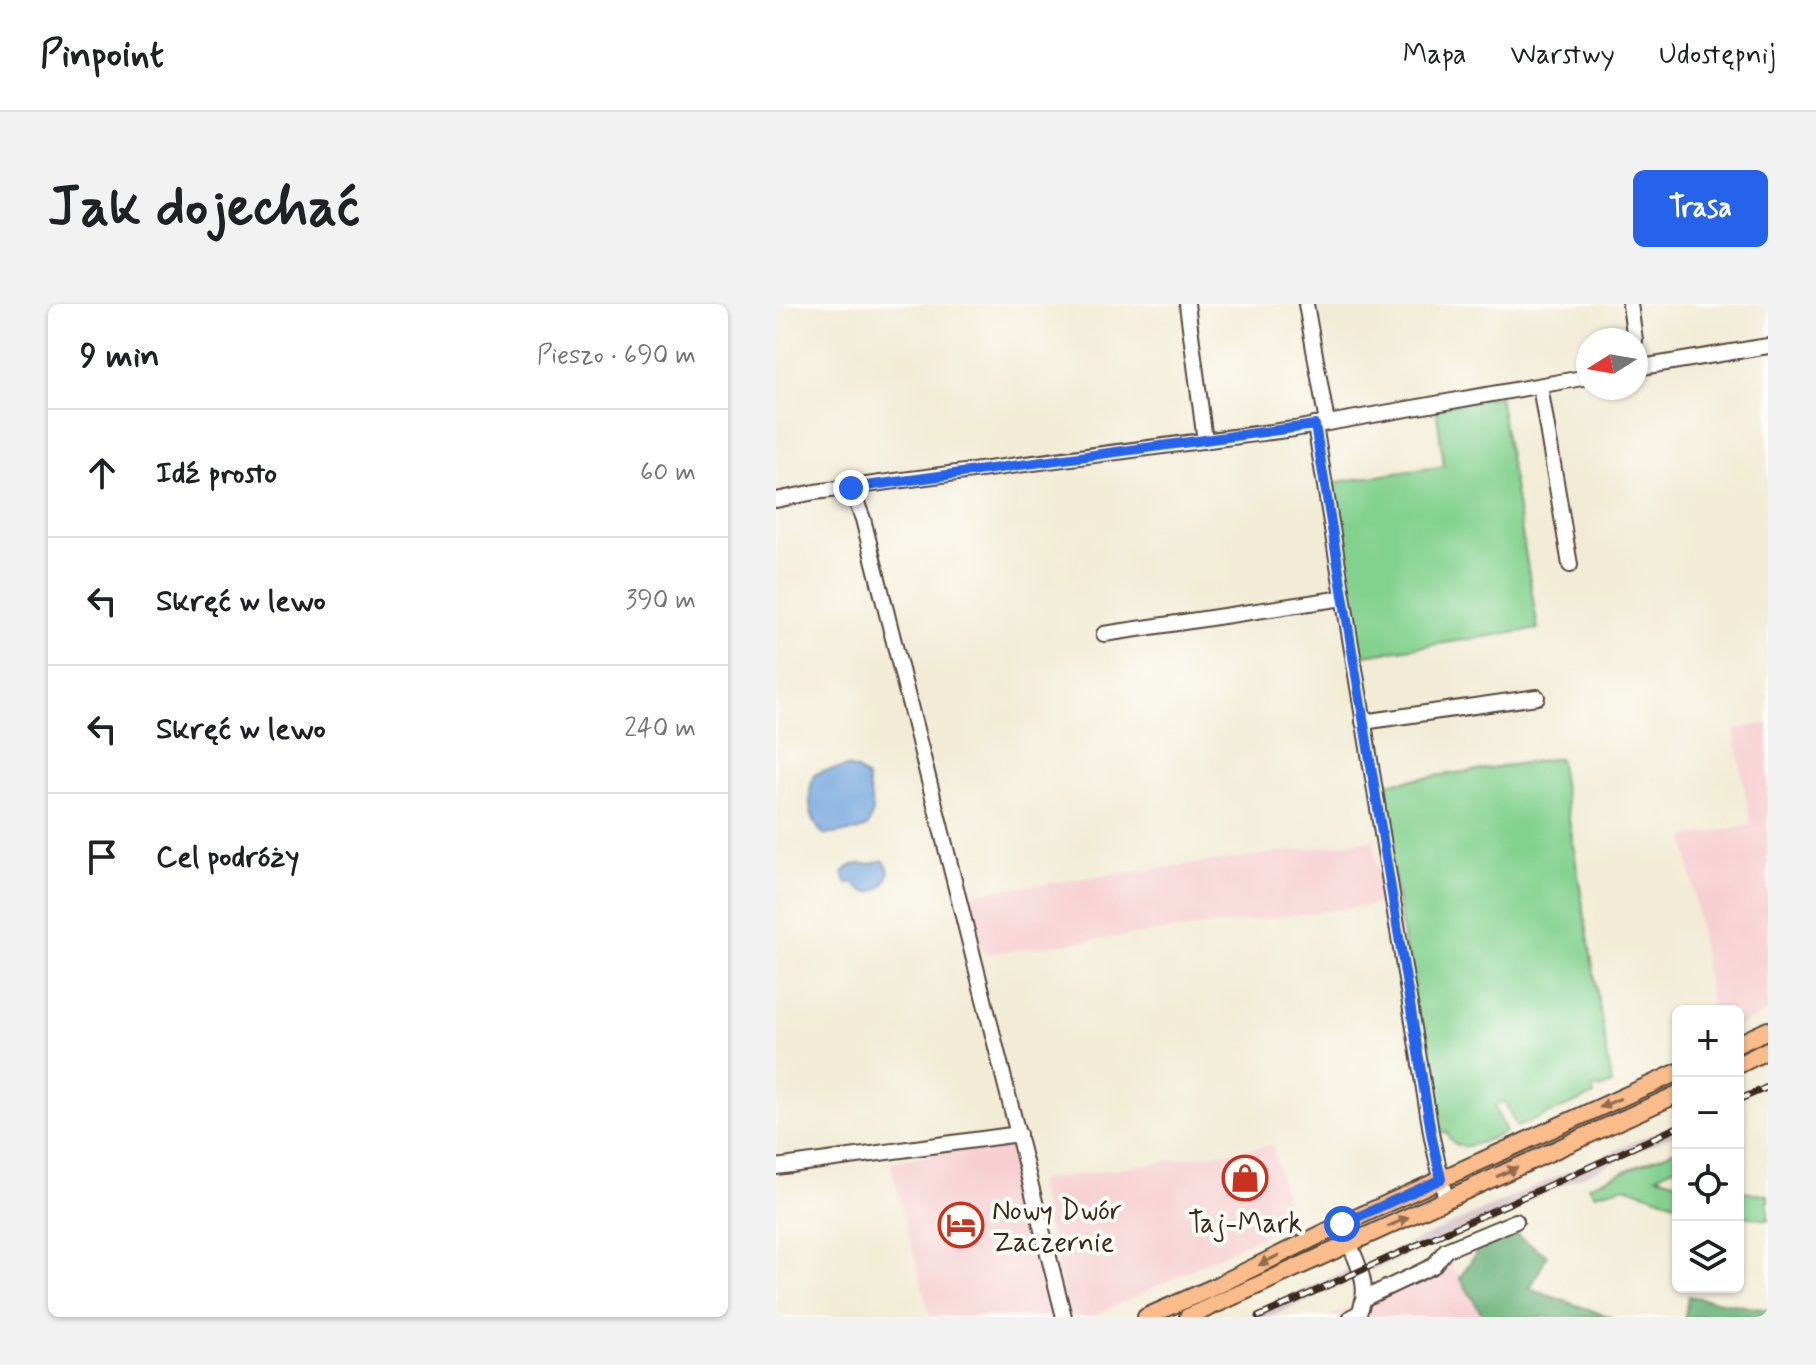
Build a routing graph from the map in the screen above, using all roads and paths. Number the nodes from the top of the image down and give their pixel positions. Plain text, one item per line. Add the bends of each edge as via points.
1 (1187, 304) edge
2 (1306, 304) edge
3 (1630, 304) edge
4 (1634, 328) edge
5 (1768, 346) edge
6 (1648, 365) edge
7 (1576, 379) edge
8 (1540, 386) junction
9 (1321, 424) junction
10 (1205, 441) junction
11 (851, 488) junction
12 (776, 500) edge
13 (1570, 565) dead end
14 (1343, 598) junction
15 (1104, 634) dead end
16 (1537, 697) dead end
17 (1363, 722) junction
18 (1763, 1032) edge
19 (1744, 1041) edge
20 (1672, 1075) edge
21 (1672, 1097) edge
22 (1019, 1134) junction
23 (776, 1167) edge
24 (1441, 1179) junction
25 (1446, 1200) junction
26 (1516, 1221) dead end
27 (1350, 1245) junction
28 (1365, 1298) junction
29 (1064, 1317) edge
30 (1146, 1317) edge
31 (1188, 1317) edge
32 (1351, 1317) edge

1 - 10 street
2 - 9 street
3 - 4 street
5 - 6 street
7 - 8 street
8 - 9 street
8 - 13 street
9 - 10 street
9 - 14 street
10 - 11 street
11 - 12 street
11 - 22 street
14 - 15 street
14 - 17 street
16 - 17 street
17 - 24 street
18 - 19 main road
20 -> 24 main road
25 -> 21 main road
22 - 23 street
22 - 29 street
24 - 25 street
24 -> 30 main road
27 -> 25 main road
26 - 28 street via 1446,1250 1433,1266
27 - 28 street
27 - 31 main road
28 - 32 street via 1359,1313

